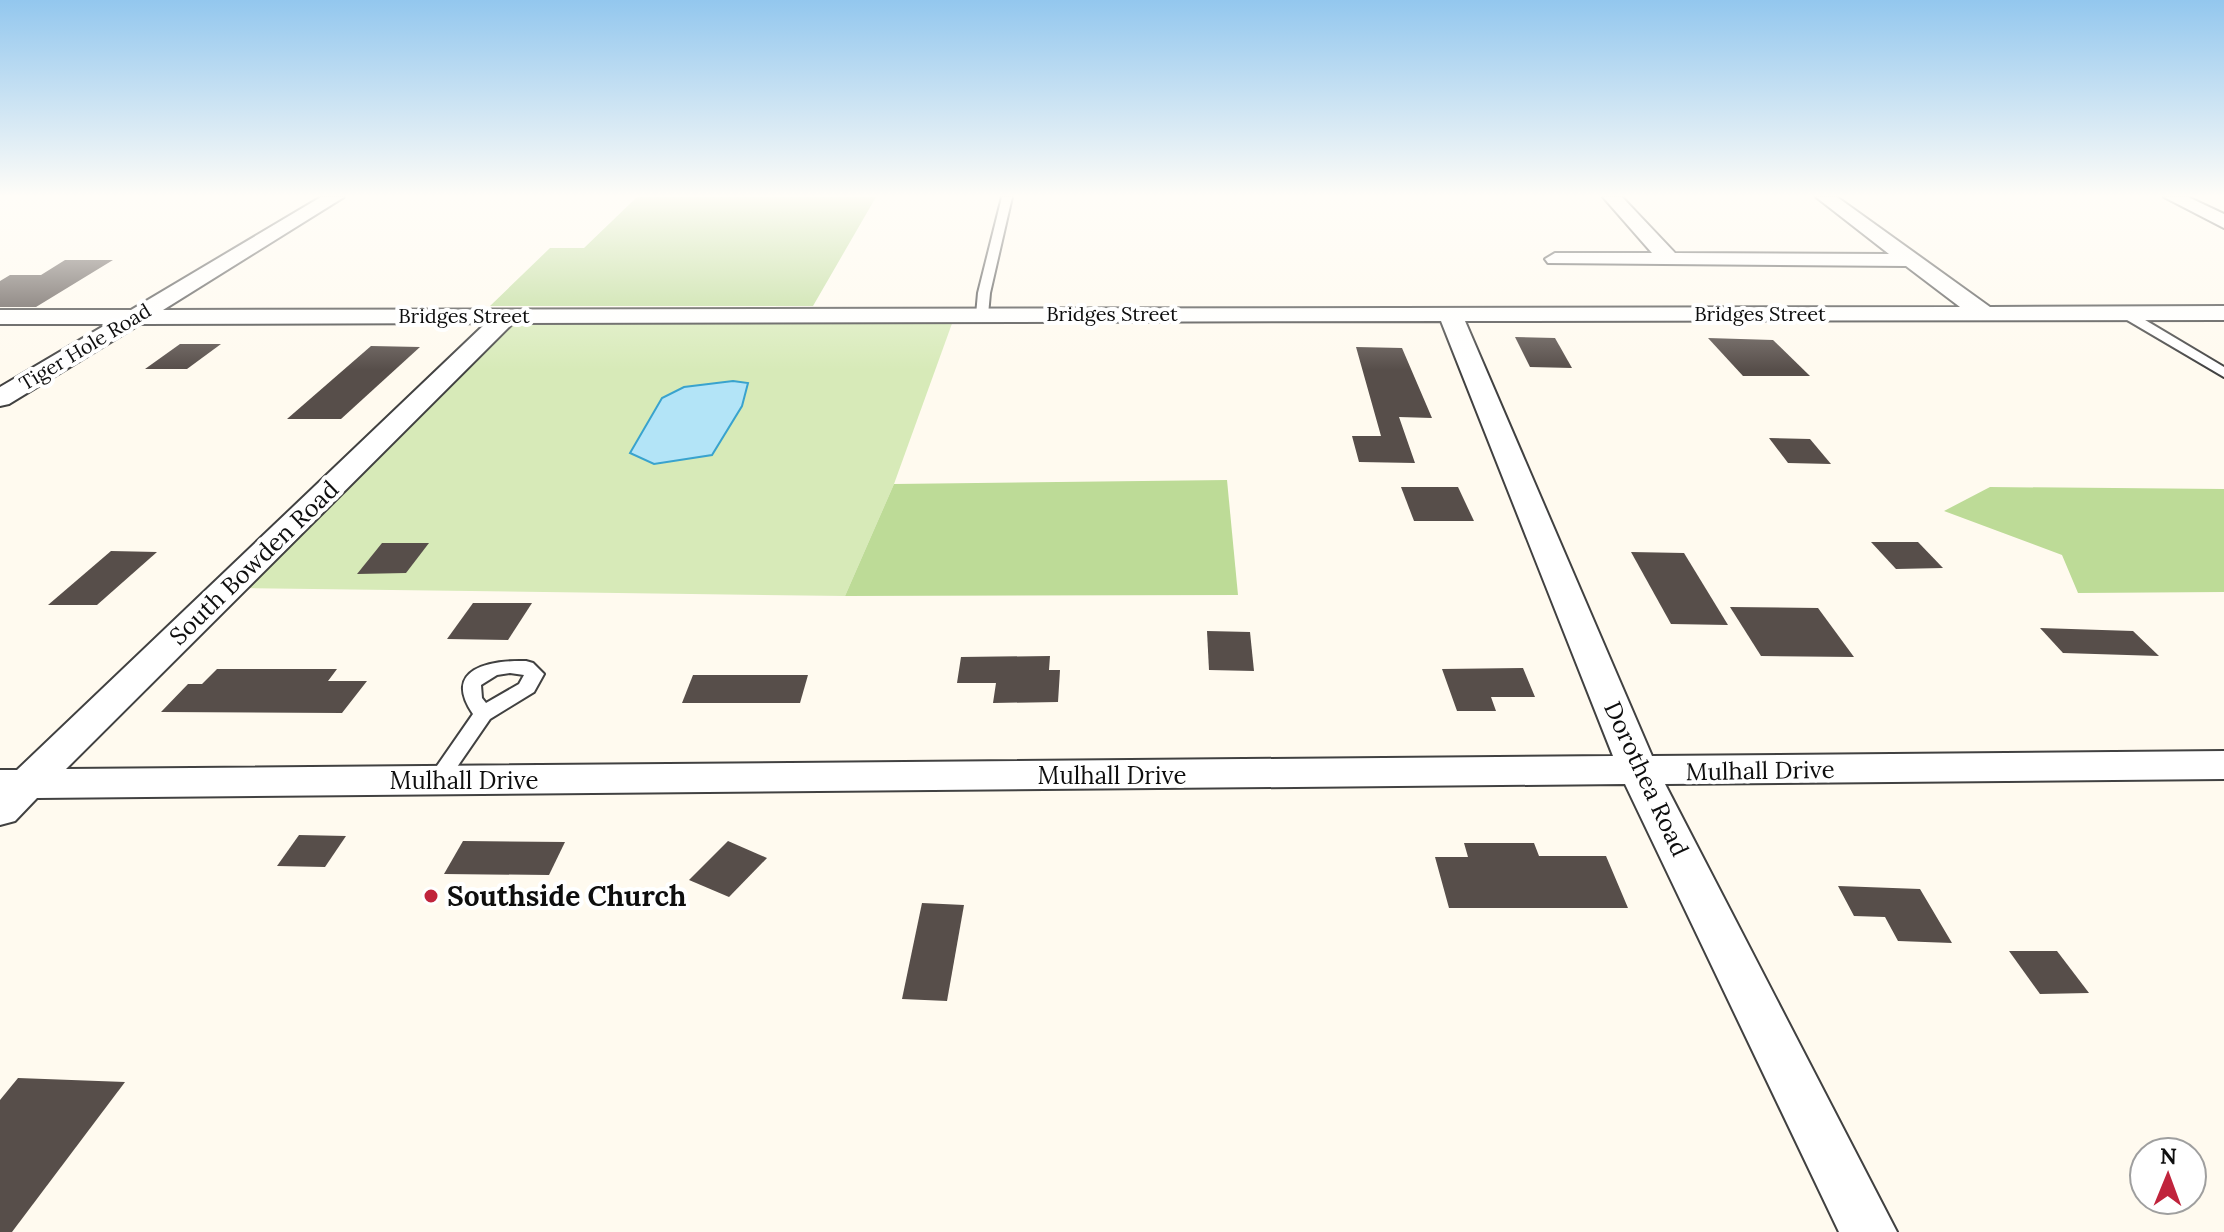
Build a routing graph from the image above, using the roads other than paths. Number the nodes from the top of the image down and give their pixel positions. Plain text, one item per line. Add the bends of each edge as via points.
1 (239, 254) edge
2 (995, 254) edge
3 (1665, 254) edge
4 (1903, 254) edge
5 (1555, 259) dead end
6 (1670, 260) junction
7 (1911, 260) junction
8 (2224, 313) edge
9 (1450, 314) junction
10 (1985, 314) junction
11 (2126, 314) junction
12 (508, 315) junction
13 (982, 315) junction
14 (0, 317) edge
15 (135, 317) junction
16 (2224, 373) edge
17 (0, 398) edge
18 (483, 714) dead end
19 (2224, 765) edge
20 (1639, 772) junction
21 (437, 781) junction
22 (9, 792) edge
23 (1869, 1232) edge

1 - 15 street, Tiger Hole Road
2 - 13 lane
3 - 6 street
4 - 7 street
5 - 6 street
6 - 7 street
7 - 10 street
8 - 11 street, Bridges Street
9 - 10 street, Bridges Street
9 - 13 street, Bridges Street
9 - 20 street, Dorothea Road
10 - 11 street, Bridges Street
11 - 16 lane
12 - 13 street, Bridges Street
12 - 15 street, Bridges Street
12 - 22 street, South Bowden Road
14 - 15 street, Bridges Street
15 - 17 street, Tiger Hole Road
18 - 21 lane
19 - 20 street, Mulhall Drive
20 - 21 street, Mulhall Drive
20 - 23 street, Dorothea Road
21 - 22 street, Mulhall Drive

